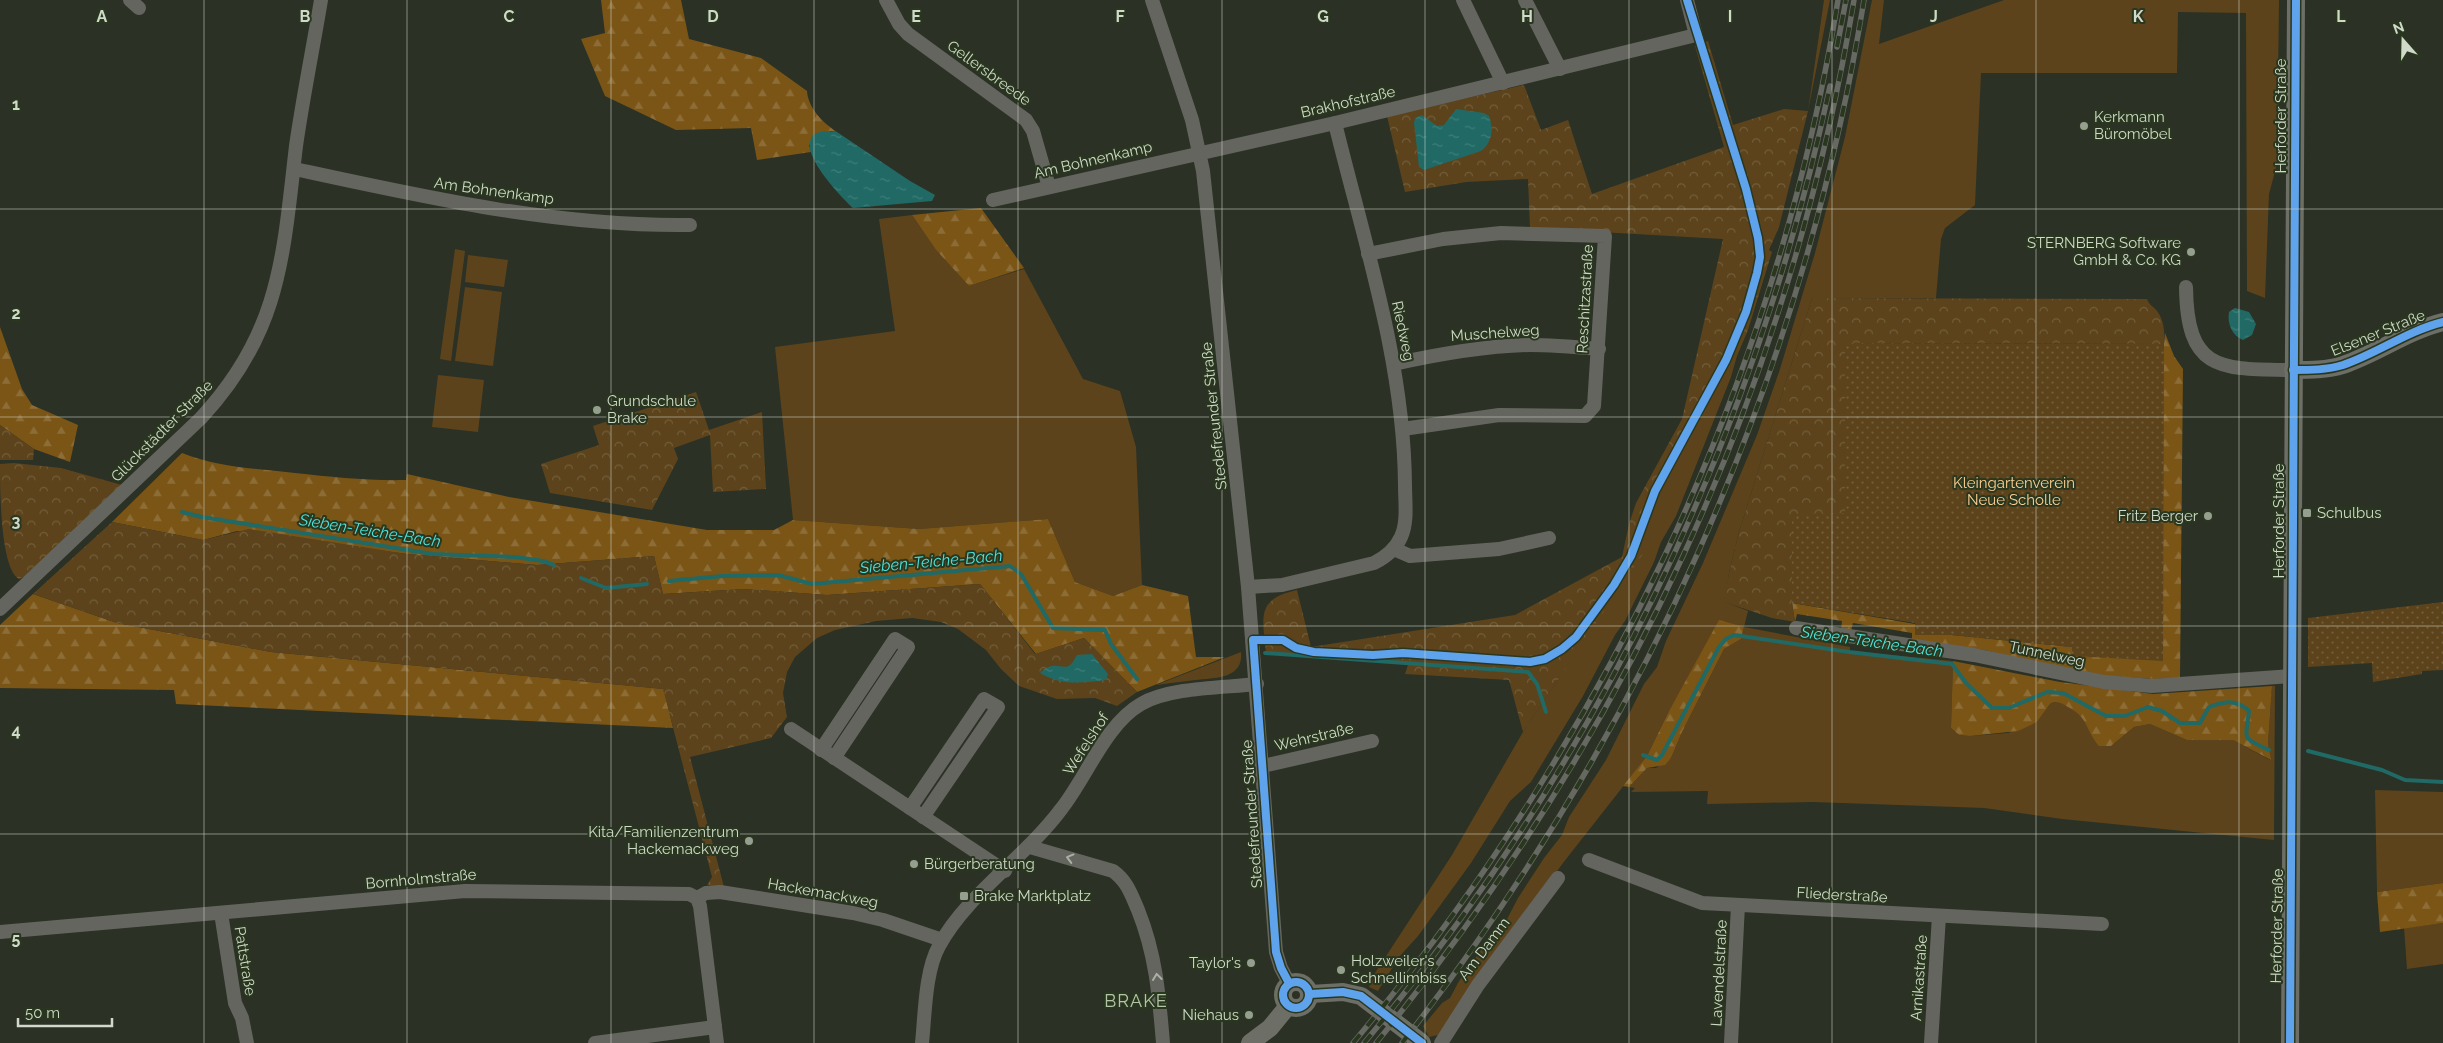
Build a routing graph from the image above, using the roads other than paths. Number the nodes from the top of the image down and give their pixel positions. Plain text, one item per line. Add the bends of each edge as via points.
1 (321, 0) edge
2 (886, 0) edge
3 (1152, 0) edge
4 (1463, 0) edge
5 (1524, 0) edge
6 (1687, 0) edge
7 (2296, 0) edge
8 (1560, 69) junction
9 (1503, 83) junction
10 (1335, 123) junction
11 (1200, 152) junction
12 (295, 169) junction
13 (1049, 187) junction
14 (992, 200) dead end
15 (690, 225) dead end
16 (1368, 254) junction
17 (2186, 287) dead end
18 (2443, 322) edge
19 (1599, 349) junction
20 (1394, 364) junction
21 (2293, 370) junction
22 (1403, 429) junction
23 (1549, 538) dead end
24 (1394, 549) junction
25 (1248, 587) junction
26 (0, 609) edge
27 (1796, 628) dead end
28 (2292, 676) junction
29 (1257, 684) junction
30 (790, 729) dead end
31 (1372, 741) dead end
32 (821, 750) junction
33 (834, 758) junction
34 (1263, 766) junction
35 (910, 808) junction
36 (923, 817) junction
37 (1030, 847) junction
38 (1589, 860) dead end
39 (1005, 871) junction
40 (1558, 878) dead end
41 (697, 898) junction
42 (1738, 905) junction
43 (221, 913) junction
44 (1940, 916) junction
45 (2102, 924) dead end
46 (0, 932) edge
47 (942, 940) junction
48 (1289, 983) junction
49 (1310, 994) junction
50 (1288, 1006) junction
51 (715, 1027) junction
52 (247, 1043) edge
53 (595, 1043) edge
54 (717, 1043) edge
55 (922, 1043) edge
56 (1163, 1043) edge
57 (1250, 1043) edge
58 (1422, 1043) edge
59 (1441, 1043) edge
60 (1731, 1043) edge
61 (1931, 1043) edge
62 (2290, 1043) edge

1 - 12 street, Glückstädter Straße
2 - 13 street, Gellersbreede via 908,34 1026,120 1033,131
3 - 11 street, Stedefreunder Straße via 1190,112
4 - 9 street
5 - 8 street
6 - 8 street, Brakhofstraße via 1696,35
7 - 21 main road, Herforder Straße
8 - 9 street, Brakhofstraße
9 - 10 street, Brakhofstraße
10 - 11 street, Brakhofstraße
10 - 16 street, Riedweg
11 - 13 street, Am Bohnenkamp
11 - 25 street, Stedefreunder Straße
12 - 15 street, Am Bohnenkamp via 433,199 573,219 632,225
12 - 26 street, Glückstädter Straße via 270,310 254,345 230,384 176,443
13 - 14 street, Am Bohnenkamp
16 - 19 street, Reschitzastraße via 1443,239 1501,233 1605,236
16 - 20 street, Riedweg
17 - 21 street via 2188,322 2193,339 2201,352 2215,363 2230,367
18 - 21 main road, Elsener Straße via 2415,331 2342,365
19 - 20 street, Muschelweg via 1499,346
19 - 22 street, Reschitzastraße via 1594,406 1586,416 1499,415
20 - 22 street, Riedweg
21 - 28 main road, Herforder Straße
22 - 24 street, Riedweg via 1405,518 1401,537
23 - 24 street via 1499,549 1410,556
24 - 25 street via 1385,558 1364,566 1282,585
25 - 29 street, Stedefreunder Straße
27 - 28 street, Tunnelweg via 1974,655 2104,682 2152,686
28 - 62 main road, Herforder Straße
29 - 34 street, Stedefreunder Straße
29 - 37 street, Wefelshof via 1173,693 1154,698 1131,711 1111,731 1076,790
30 - 32 street
31 - 34 street, Wehrstraße
32 - 33 street
32 - 33 street via 895,638 908,647
33 - 35 street
34 - 48 street, Stedefreunder Straße via 1276,952
35 - 36 street
35 - 36 street via 984,699 998,707
36 - 39 street
37 - 39 street, Wefelshof
56 -> 37 street via 1154,959 1129,888 1113,871
38 - 42 street, Fliederstraße via 1702,903
39 - 47 street, Wefelshof via 965,909
40 - 59 street, Am Damm via 1478,984
41 - 43 street, Bornholmstraße via 683,893 465,891
41 - 47 street, Hackemackweg via 706,893 720,892 852,913
41 - 51 street
42 - 44 street, Fliederstraße
42 - 60 street, Lavendelstraße
43 - 46 street, Bornholmstraße
43 - 52 street, Pattstraße via 234,1003 242,1018
44 - 45 street, Fliederstraße
44 - 61 street, Arnikastraße
47 - 55 street, Wefelshof via 932,967
48 - 49 main road via 1301,982
48 - 50 main road via 1282,995
49 - 50 main road via 1303,1006
49 - 58 main road via 1342,992 1361,996
50 - 57 main road via 1270,1028
51 - 53 street
51 - 54 street

